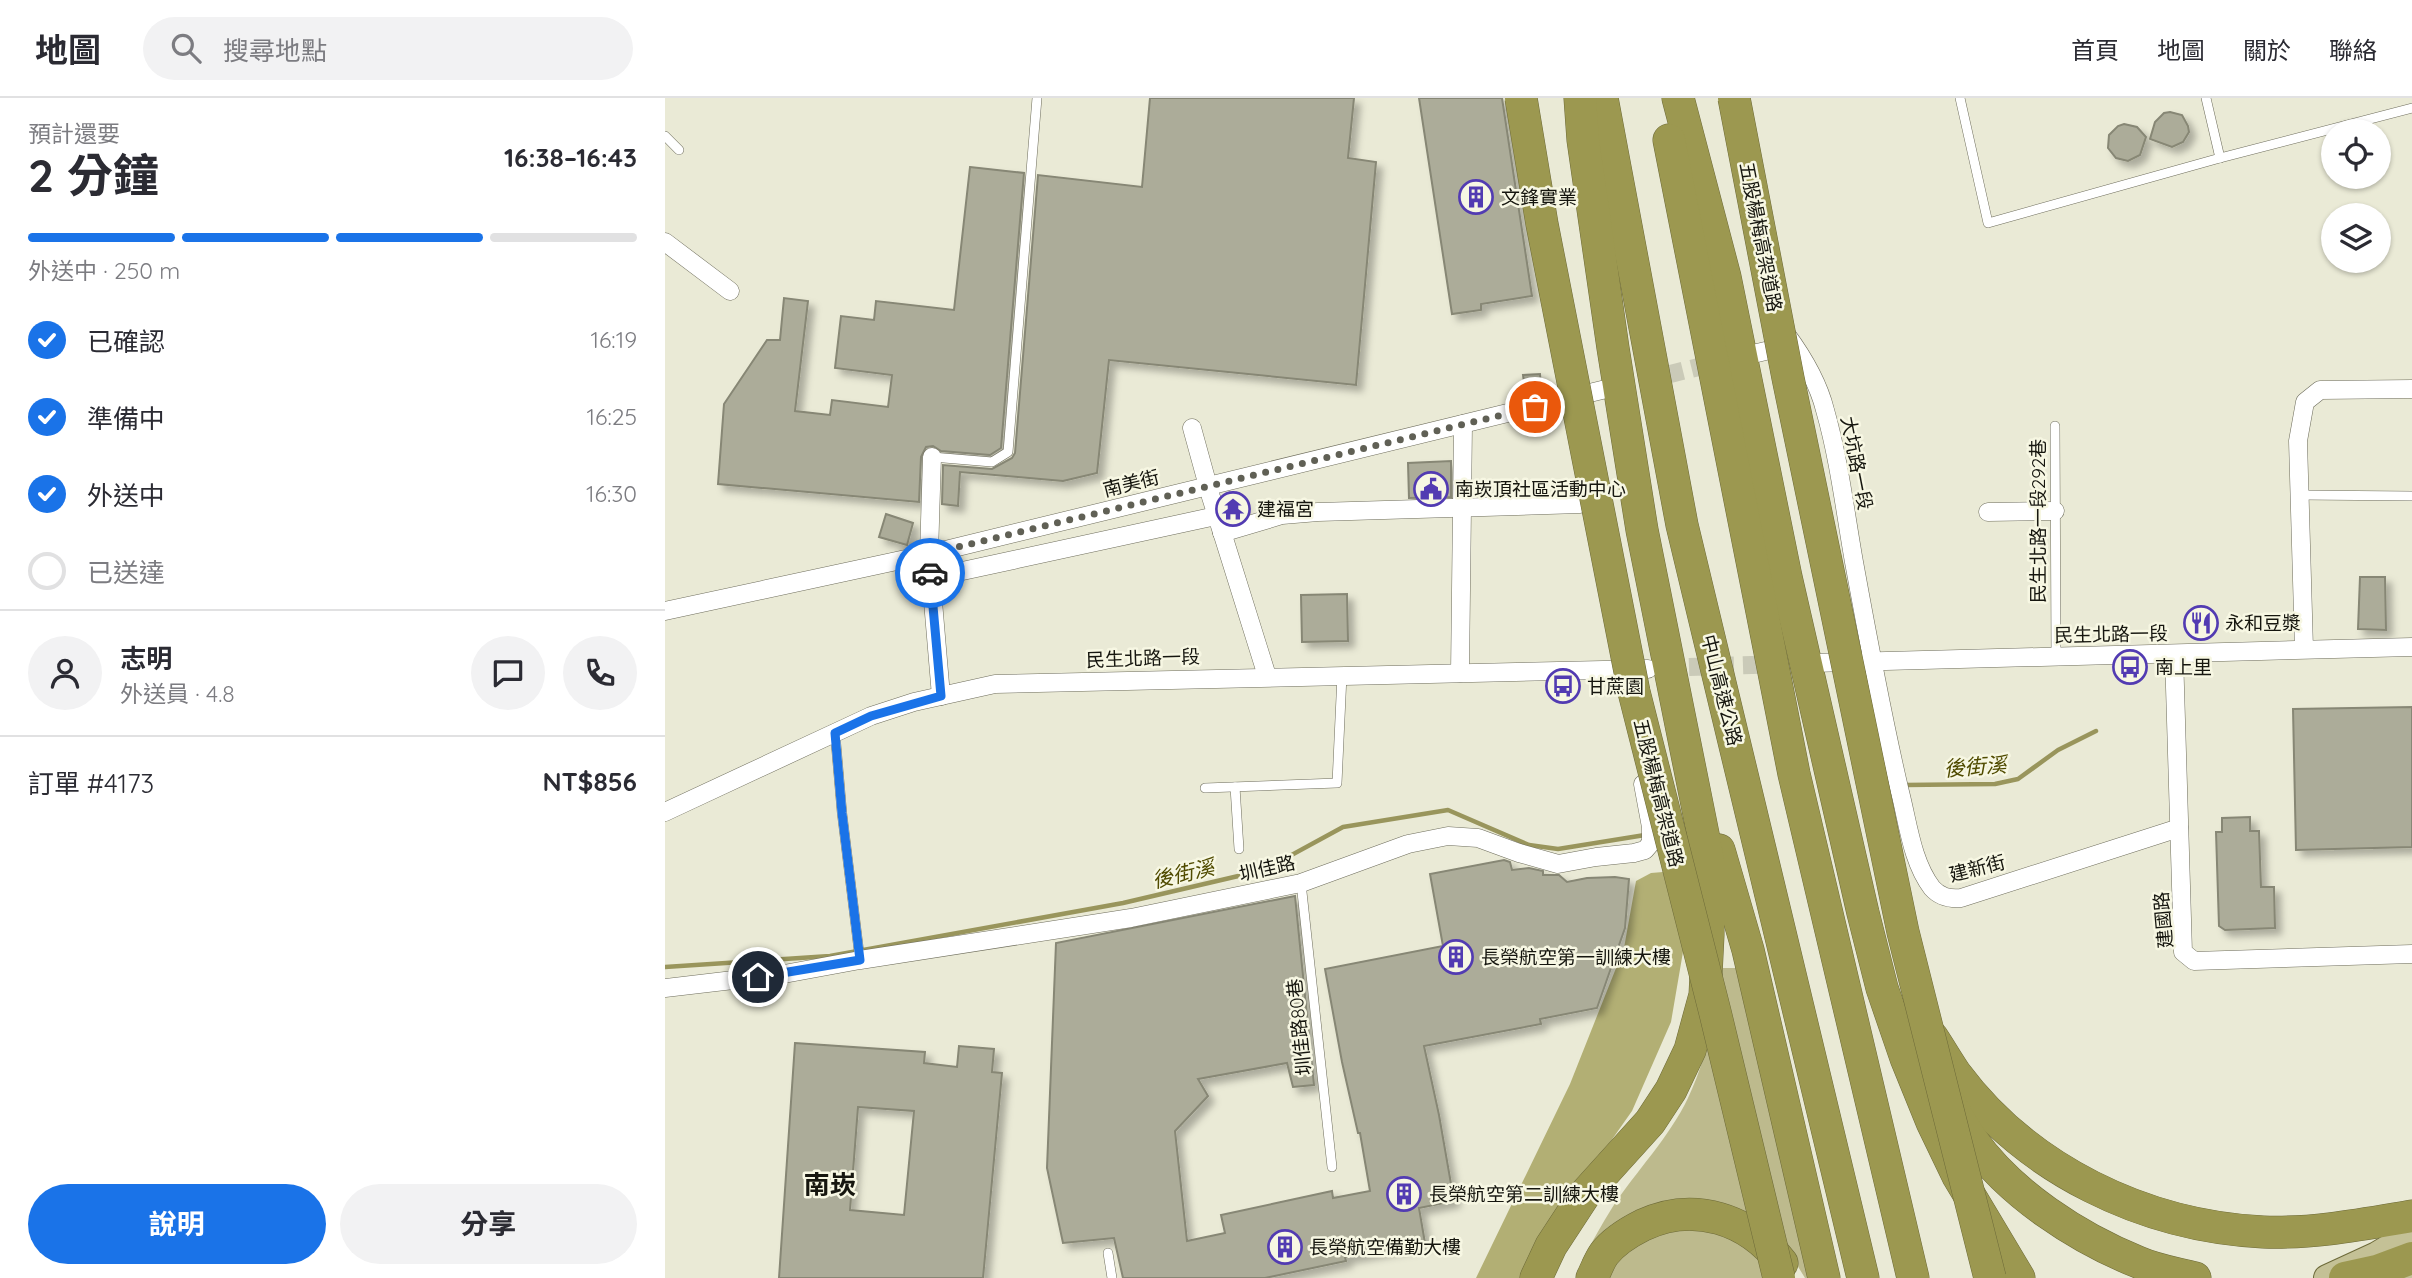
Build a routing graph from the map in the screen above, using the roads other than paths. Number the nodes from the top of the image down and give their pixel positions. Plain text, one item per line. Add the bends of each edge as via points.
1 (1037, 98) edge
2 (1521, 98) edge
3 (1580, 98) edge
4 (1602, 98) edge
5 (1661, 98) edge
6 (1678, 98) edge
7 (1720, 98) edge
8 (1734, 98) edge
9 (1960, 98) edge
10 (2206, 98) edge
11 (2412, 108) edge
12 (665, 136) edge
13 (678, 150) dead end
14 (2220, 158) junction
15 (665, 242) edge
16 (730, 291) dead end
17 (1756, 291) junction
18 (1793, 344) junction
19 (1760, 352) junction
20 (1606, 389) tunnel mouth
21 (2412, 389) edge
22 (1463, 424) junction
23 (2055, 426) dead end
24 (1192, 428) dead end
25 (932, 457) joint
26 (1207, 486) junction
27 (2301, 495) junction
28 (2412, 496) edge
29 (1580, 504) dead end
30 (1462, 508) junction
31 (1988, 512) dead end
32 (2055, 512) junction
33 (1219, 525) junction
34 (929, 554) junction
35 (930, 578) junction
36 (665, 611) edge
37 (2412, 647) edge
38 (2304, 649) junction
39 (2174, 654) junction
40 (2056, 657) junction
41 (1871, 661) junction
42 (1833, 662) junction
43 (1812, 663) dead end
44 (1648, 669) tunnel mouth
45 (1621, 670) junction
46 (1460, 673) junction
47 (1342, 675) junction
48 (1267, 676) junction
49 (941, 696) junction
50 (835, 733) junction
51 (1693, 783) junction
52 (1235, 787) junction
53 (1205, 788) dead end
54 (665, 812) edge
55 (2179, 828) junction
56 (1239, 849) dead end
57 (1301, 883) junction
58 (1863, 914) junction
59 (859, 952) junction
60 (2412, 954) edge
61 (665, 988) edge
62 (1332, 1167) dead end
63 (1600, 1180) junction
64 (2412, 1216) edge
65 (2412, 1234) edge
66 (1108, 1252) dead end
67 (2412, 1258) edge
68 (1112, 1278) edge
69 (1536, 1278) edge
70 (1558, 1278) edge
71 (1591, 1278) edge
72 (1779, 1278) edge
73 (1792, 1278) edge
74 (1824, 1278) edge
75 (1863, 1278) edge
76 (1913, 1278) edge
77 (1990, 1278) edge
78 (2019, 1278) edge
79 (2195, 1278) edge
80 (2327, 1278) edge
81 (2345, 1278) edge

1 - 25 lane via 1008,452 992,461
2 - 72 highway, 五股楊梅高架道路, bridge via 1633,692
3 - 51 highway via 1642,530
4 - 75 highway, 中山高速公路 via 1682,525
5 - 76 highway via 1794,774
6 - 58 highway via 1725,277 1786,577
7 - 17 street, 大坑路一段
8 - 77 highway, 五股楊梅高架道路, bridge via 1903,932
9 - 14 lane via 1988,223
10 - 14 lane
11 - 14 lane
12 - 13 lane
15 - 16 street
17 - 18 street, 大坑路一段
17 - 19 street, 大坑路一段
18 - 19 street
18 - 41 street, 大坑路一段 via 1825,407
19 - 42 street, 大坑路一段
20 - 22 street, 南美街
21 - 27 street via 2320,390 2305,402 2298,441
22 - 26 street, 南美街
22 - 30 street
23 - 32 lane, 民生北路一段292巷
24 - 26 street
25 - 34 street
26 - 33 street
26 - 34 street, 南美街
27 - 28 lane
27 - 38 street
29 - 30 street
30 - 33 street via 1282,515
30 - 46 street
31 - 32 street
32 - 40 lane, 民生北路一段292巷
33 - 35 street
33 - 48 street
34 - 35 street
34 - 36 street, 南美街
35 - 49 street
37 - 38 street, 民生北路一段
38 - 39 street, 民生北路一段
39 - 40 street, 民生北路一段
39 - 55 street, 建國路
40 - 41 street, 民生北路一段
41 - 42 street, 民生北路一段
41 - 55 street, 建新街 via 1913,845 1924,875 1942,896 1951,899
42 - 43 street, 民生北路一段
44 - 45 street, 民生北路一段
45 - 46 street, 民生北路一段
45 - 57 street, 圳佳路 via 1651,835 1645,850 1558,864 1478,838 1448,836 1408,844
46 - 47 street, 民生北路一段
47 - 48 street, 民生北路一段
47 - 52 lane via 1337,783
48 - 49 street, 民生北路一段 via 995,684
49 - 50 street, 民生北路一段 via 871,716
50 - 54 street, 民生北路一段
50 - 59 lane
51 - 63 highway via 1707,859 1705,995 1690,1050 1671,1090
51 - 74 highway via 1717,843 1748,950
52 - 53 lane
52 - 56 lane
55 - 60 street, 建國路 via 2183,952 2194,961
57 - 59 street, 圳佳路 via 1119,920
57 - 62 lane, 圳佳路80巷
58 - 64 highway via 1955,1073 2025,1144 2111,1198 2153,1214 2210,1227 2266,1232 2350,1227
58 - 78 highway, bridge via 1890,1012 1932,1122 1958,1176
58 - 79 highway via 1906,1021 1945,1096 1982,1152 2057,1220 2139,1263
59 - 61 street, 圳佳路 via 784,974
63 - 69 highway via 1576,1207
63 - 70 highway via 1569,1242
65 - 80 main road
66 - 68 lane
67 - 81 highway
71 - 73 highway via 1605,1253 1628,1232 1654,1220 1700,1214 1738,1225 1757,1237

